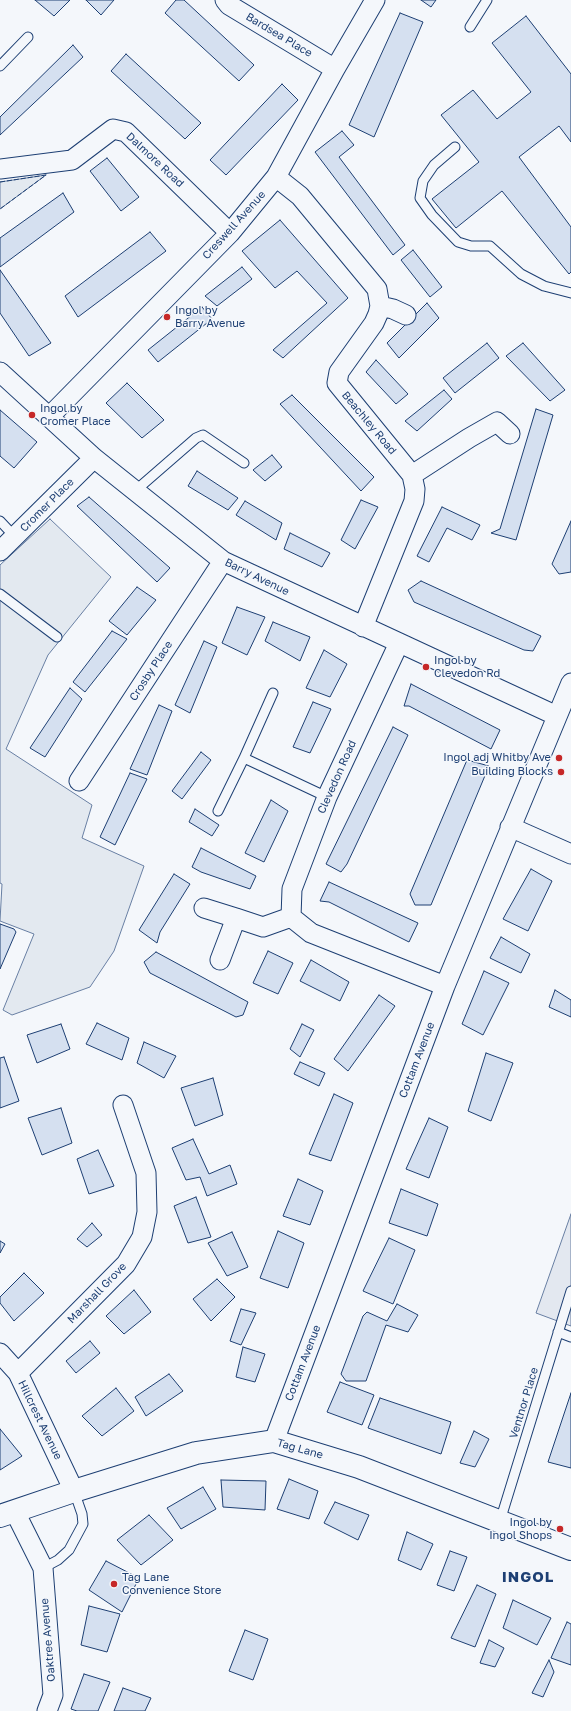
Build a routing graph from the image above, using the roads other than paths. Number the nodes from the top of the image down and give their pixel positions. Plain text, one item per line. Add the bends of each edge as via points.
1 (225, 0) edge
2 (375, 0) edge
3 (487, 0) edge
4 (470, 27) dead end
5 (28, 37) dead end
6 (0, 66) edge
7 (335, 69) junction
8 (455, 147) dead end
9 (0, 169) edge
10 (276, 177) junction
11 (230, 233) junction
12 (571, 293) edge
13 (380, 306) junction
14 (406, 315) dead end
15 (0, 372) edge
16 (49, 417) junction
17 (510, 434) dead end
18 (94, 458) junction
19 (244, 463) dead end
20 (412, 475) junction
21 (135, 491) junction
22 (0, 521) edge
23 (15, 537) junction
24 (0, 551) edge
25 (222, 561) junction
26 (0, 594) edge
27 (363, 627) junction
28 (57, 637) dead end
29 (399, 642) junction
30 (571, 683) edge
31 (273, 693) dead end
32 (563, 709) edge
33 (244, 758) junction
34 (79, 781) dead end
35 (327, 797) junction
36 (218, 811) dead end
37 (510, 827) junction
38 (571, 854) edge
39 (204, 908) dead end
40 (291, 917) junction
41 (236, 918) junction
42 (220, 960) dead end
43 (445, 986) junction
44 (123, 1105) dead end
45 (571, 1291) edge
46 (558, 1332) junction
47 (571, 1337) edge
48 (0, 1353) edge
49 (18, 1373) junction
50 (274, 1441) junction
51 (74, 1491) junction
52 (7, 1514) edge
53 (500, 1521) junction
54 (571, 1549) edge
55 (43, 1568) junction
56 (47, 1711) edge

1 - 7 street, Bardsea Place via 229,5
2 - 7 street, Creswell Avenue
3 - 4 lane
5 - 6 lane
7 - 10 street, Creswell Avenue
8 - 12 lane via 434,165 423,181 420,198 432,215 458,242 471,246 490,246 521,274 544,286
9 - 11 street, Dalmore Road via 72,160 113,129 126,132
10 - 11 street, Creswell Avenue
10 - 13 street via 300,196 377,289
11 - 16 street, Creswell Avenue
13 - 14 street
13 - 20 street, Beachley Road via 374,323 339,372 337,383
15 - 16 street, Barry Avenue
16 - 18 street, Barry Avenue
17 - 20 street via 497,422
18 - 21 street, Barry Avenue
18 - 23 street, Cromer Place
19 - 21 lane via 202,435
20 - 27 street via 414,501
21 - 25 street, Barry Avenue
22 - 23 lane
23 - 24 street, Cromer Place
25 - 27 street, Barry Avenue
25 - 34 street, Crosby Place
26 - 28 lane
27 - 29 street, Barry Avenue
29 - 32 street, Barry Avenue
29 - 35 street, Clevedon Road
30 - 32 street, Cottam Avenue
31 - 33 lane
32 - 37 street, Cottam Avenue
33 - 35 lane
33 - 36 lane
35 - 40 street, Clevedon Road via 292,889
37 - 38 street
37 - 43 street, Cottam Avenue
39 - 41 street
40 - 41 street via 263,927
40 - 43 street via 311,933
41 - 42 street
43 - 50 street, Cottam Avenue
44 - 49 street, Marshall Grove via 146,1173 147,1212 142,1237 126,1264
45 - 46 lane, Ventnor Place
46 - 47 lane
46 - 53 lane, Ventnor Place
48 - 49 street, Hillcrest Avenue
49 - 51 street, Hillcrest Avenue
50 - 51 main road, Tag Lane via 196,1453
50 - 53 main road, Tag Lane via 359,1466
51 - 52 main road, Tag Lane
51 - 55 lane via 83,1524 69,1550
52 - 55 street, Oaktree Avenue
53 - 54 main road, Tag Lane
55 - 56 street, Oaktree Avenue via 53,1695

